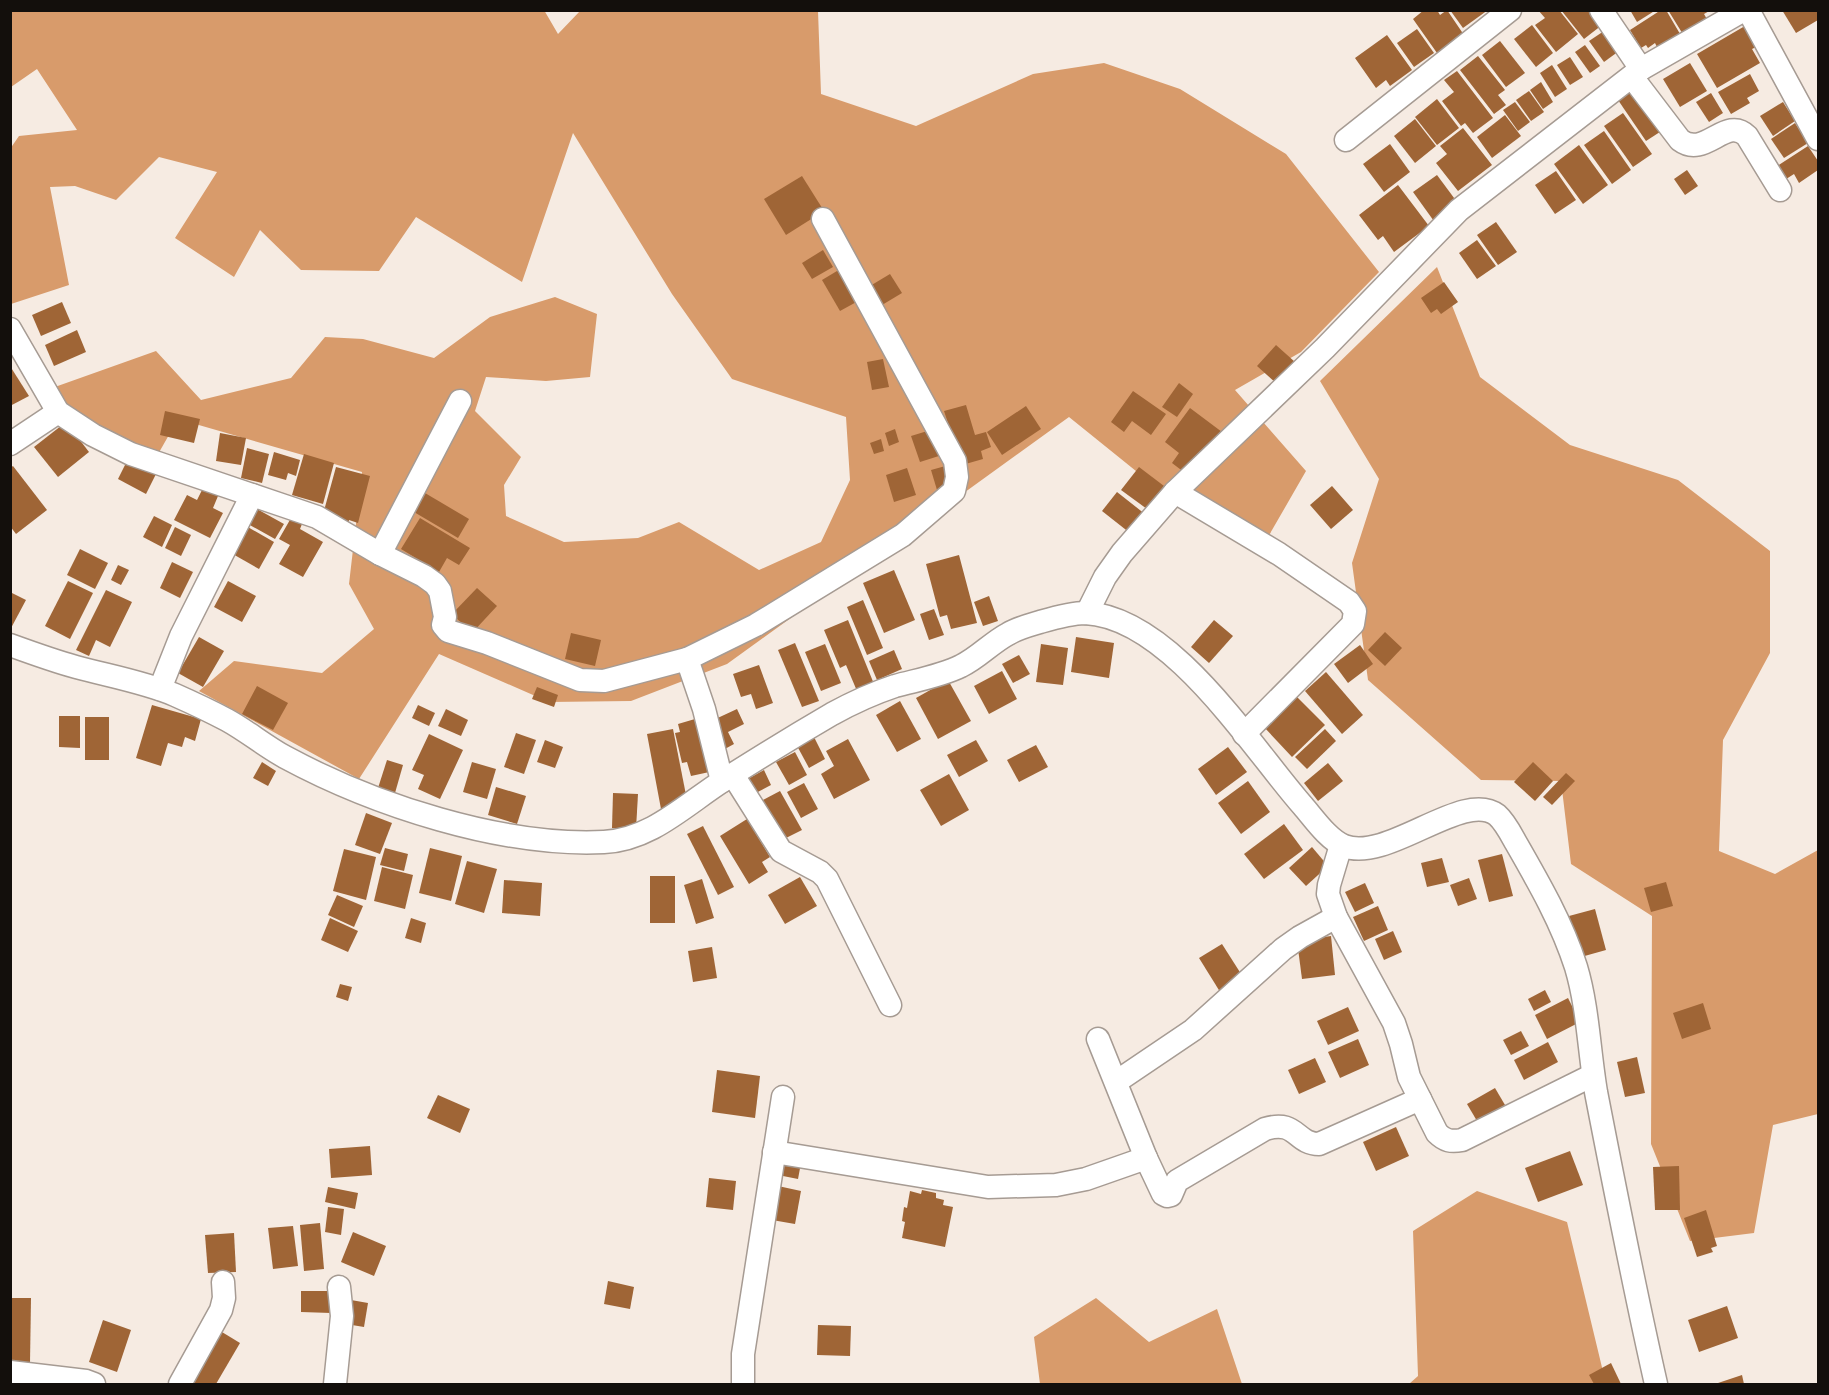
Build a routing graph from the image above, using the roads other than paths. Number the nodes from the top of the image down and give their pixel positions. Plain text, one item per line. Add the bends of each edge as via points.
1 (1510, 10) edge
2 (1601, 10) edge
3 (1746, 10) edge
4 (1637, 73) junction
5 (1818, 139) edge
6 (1346, 140) dead end
7 (1780, 190) dead end
8 (823, 219) dead end
9 (10, 329) edge
10 (460, 401) dead end
11 (58, 412) junction
12 (10, 444) edge
13 (1175, 492) junction
14 (252, 495) junction
15 (380, 554) junction
16 (1087, 613) junction
17 (10, 645) edge
18 (687, 659) junction
19 (160, 689) junction
20 (1244, 734) junction
21 (727, 778) junction
22 (1341, 845) junction
23 (1336, 917) junction
24 (890, 1005) dead end
25 (1098, 1039) dead end
26 (1593, 1075) junction
27 (1116, 1082) junction
28 (783, 1097) dead end
29 (1420, 1099) junction
30 (774, 1152) junction
31 (1146, 1158) junction
32 (223, 1282) dead end
33 (339, 1287) dead end
34 (10, 1372) edge
35 (94, 1384) edge
36 (180, 1384) edge
37 (335, 1384) edge
38 (743, 1384) edge
39 (1656, 1384) edge

1 - 6 street
2 - 4 street
3 - 4 street
3 - 5 street
4 - 7 street via 1680,140 1698,145 1731,130 1742,131
4 - 13 street via 1459,210
8 - 18 street via 955,461 954,491 903,535 756,625
9 - 11 street
10 - 15 street
11 - 12 street
11 - 14 street via 131,454
13 - 16 street via 1122,553
13 - 20 street via 1279,554 1344,597 1355,611 1353,624
14 - 15 street via 317,517
14 - 19 street via 181,636
15 - 18 street via 435,584 444,605 443,625 448,631 580,680 604,681
16 - 20 street via 1128,625 1174,655
16 - 21 street via 1024,627 960,667 888,688 848,706
17 - 19 street
18 - 21 street
19 - 21 street via 229,721 283,756 341,784 462,826 511,837 619,841 673,816
20 - 22 street via 1287,788
21 - 24 street via 781,851 827,879
22 - 23 street via 1328,894
22 - 26 street via 1376,846 1477,810 1489,810 1500,819 1544,891 1575,965
23 - 27 street via 1283,949 1193,1030
23 - 29 street via 1394,1023 1405,1068
25 - 27 street
26 - 29 street via 1452,1142 1437,1132
26 - 39 street
27 - 31 street
28 - 30 street
29 - 31 street via 1319,1144 1305,1141 1290,1128 1265,1129 1178,1181 1169,1196 1163,1194
30 - 31 street via 988,1187 1056,1185
30 - 38 street via 745,1343
32 - 36 street via 221,1310
33 - 37 street via 342,1317
34 - 35 street

